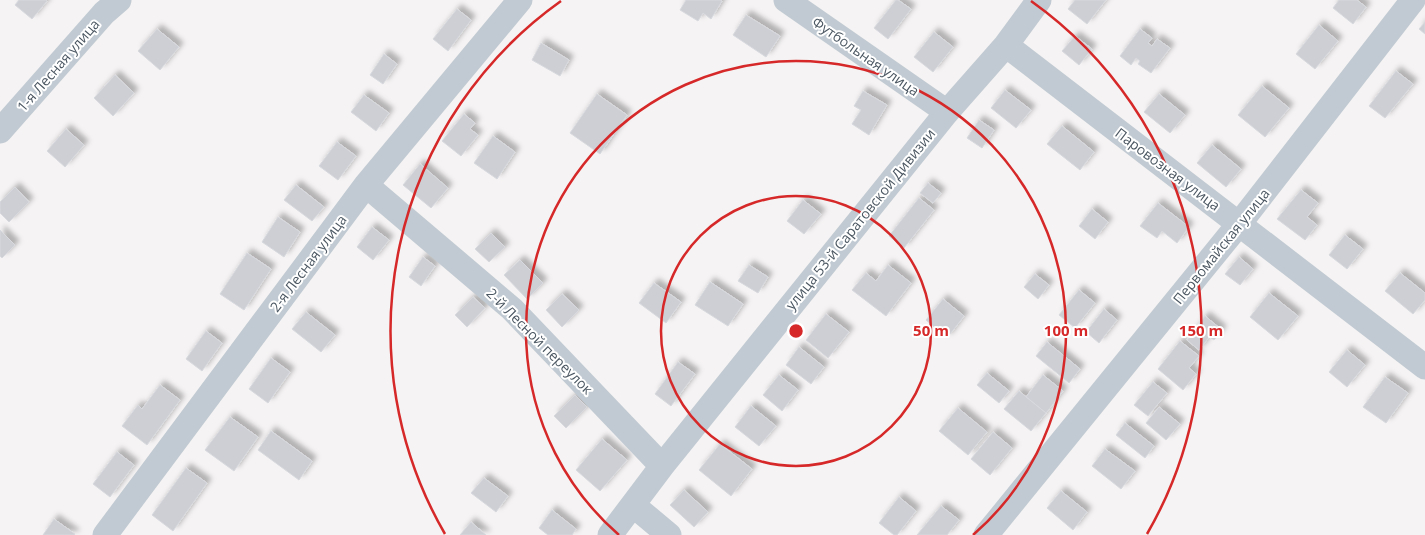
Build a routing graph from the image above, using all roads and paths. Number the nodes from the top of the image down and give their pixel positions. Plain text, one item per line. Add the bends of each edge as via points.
1 (119, 0) edge
2 (520, 0) edge
3 (786, 0) edge
4 (1039, 0) edge
5 (1414, 0) edge
6 (1006, 45) junction
7 (947, 112) junction
8 (0, 131) edge
9 (366, 185) junction
10 (1239, 224) junction
11 (1425, 367) edge
12 (662, 466) junction
13 (633, 505) junction
14 (105, 535) edge
15 (610, 535) edge
16 (669, 535) edge
17 (986, 535) edge

1 - 8 street, 1-я Лесная улица
2 - 9 street, 2-я Лесная улица
3 - 7 street, Футбольная улица
4 - 6 street, улица 53-й Саратовской Дивизии
5 - 10 street, Первомайская улица
6 - 7 street, улица 53-й Саратовской Дивизии
6 - 10 street, Паровозная улица
7 - 12 street, улица 53-й Саратовской Дивизии
9 - 12 street, 2-й Лесной переулок via 512,309
9 - 14 street, 2-я Лесная улица
10 - 11 street, Паровозная улица
10 - 17 street, Первомайская улица
12 - 13 street, улица 53-й Саратовской Дивизии
13 - 15 street, улица 53-й Саратовской Дивизии
13 - 16 street

